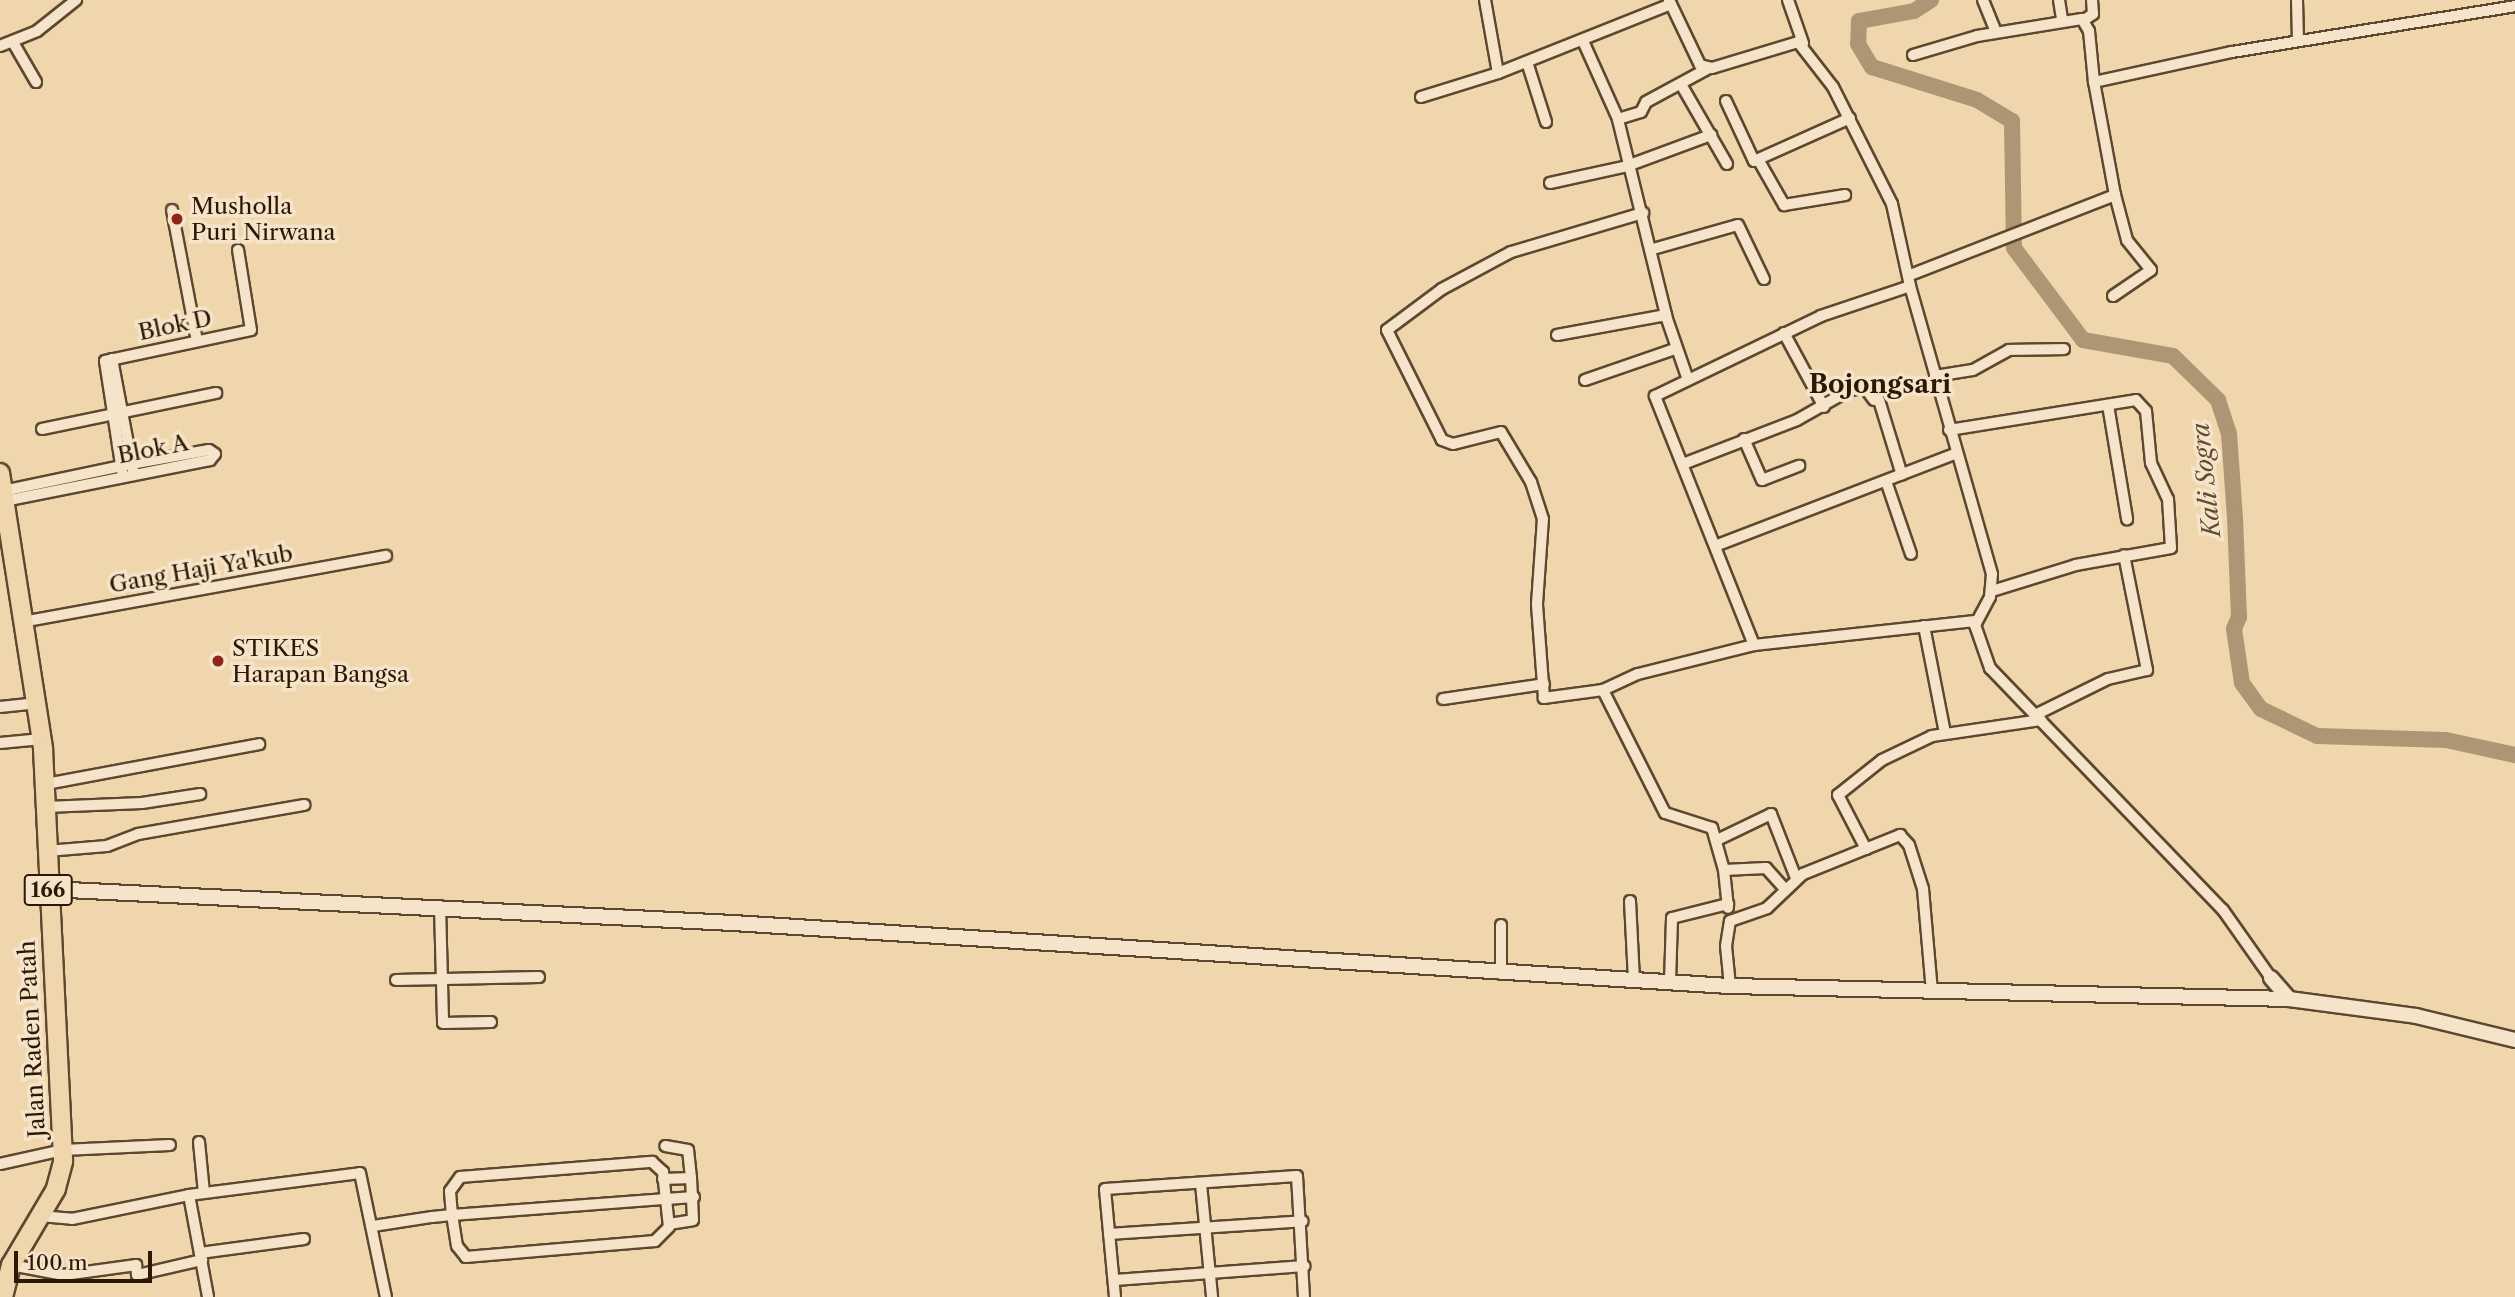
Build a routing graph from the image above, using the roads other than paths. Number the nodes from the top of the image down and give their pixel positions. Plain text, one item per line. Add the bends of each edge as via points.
1 (76, 0) edge
2 (1485, 0) edge
3 (1788, 0) edge
4 (1983, 0) edge
5 (2059, 0) edge
6 (2092, 0) edge
7 (2297, 0) edge
8 (1670, 2) edge
9 (2515, 6) edge
10 (2062, 20) junction
11 (2084, 20) junction
12 (1996, 33) junction
13 (1583, 41) junction
14 (2298, 41) junction
15 (1802, 43) junction
16 (15, 44) junction
17 (0, 46) edge
18 (1913, 55) dead end
19 (1527, 62) junction
20 (1709, 68) junction
21 (1498, 73) junction
22 (36, 82) dead end
23 (2094, 82) junction
24 (1682, 86) junction
25 (1422, 97) dead end
26 (1726, 101) dead end
27 (1850, 118) junction
28 (1618, 120) junction
29 (1546, 122) dead end
30 (1711, 135) junction
31 (1759, 161) junction
32 (1727, 164) dead end
33 (1627, 166) junction
34 (1550, 183) dead end
35 (1845, 195) dead end
36 (2115, 195) junction
37 (172, 210) dead end
38 (1643, 214) junction
39 (1653, 249) junction
40 (238, 250) dead end
41 (1764, 279) dead end
42 (1910, 280) junction
43 (2113, 296) dead end
44 (1666, 315) junction
45 (1784, 333) junction
46 (1557, 335) dead end
47 (197, 341) junction
48 (1675, 349) junction
49 (2064, 349) dead end
50 (1935, 376) junction
51 (1687, 377) junction
52 (1585, 380) dead end
53 (216, 393) dead end
54 (2108, 405) junction
55 (1824, 407) junction
56 (117, 413) junction
57 (42, 429) dead end
58 (1949, 430) junction
59 (1744, 439) junction
60 (1957, 453) junction
61 (1683, 464) junction
62 (1798, 466) dead end
63 (127, 470) junction
64 (0, 473) edge
65 (1902, 475) junction
66 (1886, 481) junction
67 (4, 496) junction
68 (2127, 519) dead end
69 (4, 524) edge
70 (1715, 546) junction
71 (1911, 554) dead end
72 (2124, 555) junction
73 (386, 556) dead end
74 (1992, 591) junction
75 (1975, 621) junction
76 (22, 622) junction
77 (1924, 626) junction
78 (1754, 645) junction
79 (1544, 684) junction
80 (1603, 690) junction
81 (1443, 699) dead end
82 (36, 703) junction
83 (0, 707) edge
84 (2038, 717) junction
85 (1945, 733) junction
86 (42, 739) junction
87 (0, 743) edge
88 (259, 744) dead end
89 (46, 784) junction
90 (200, 794) dead end
91 (304, 805) dead end
92 (46, 807) junction
93 (1717, 840) junction
94 (1866, 849) junction
95 (47, 851) junction
96 (1724, 870) junction
97 (1796, 878) junction
98 (1784, 888) junction
99 (48, 889) junction
100 (1630, 901) dead end
101 (1728, 904) junction
102 (440, 906) junction
103 (1730, 921) junction
104 (1501, 925) dead end
105 (1501, 974) junction
106 (539, 977) dead end
107 (2270, 978) junction
108 (442, 979) junction
109 (396, 980) dead end
110 (1634, 980) junction
111 (1670, 982) junction
112 (1730, 986) junction
113 (1931, 992) junction
114 (2264, 998) junction
115 (2288, 999) junction
116 (491, 1022) dead end
117 (2515, 1040) edge
118 (199, 1142) dead end
119 (170, 1145) dead end
120 (665, 1146) dead end
121 (63, 1150) junction
122 (0, 1164) edge
123 (691, 1178) junction
124 (663, 1179) junction
125 (1201, 1184) junction
126 (204, 1193) junction
127 (189, 1195) junction
128 (694, 1197) junction
129 (666, 1199) junction
130 (452, 1215) junction
131 (40, 1216) junction
132 (1303, 1221) junction
133 (669, 1224) junction
134 (373, 1226) junction
135 (1206, 1228) junction
136 (1109, 1234) junction
137 (304, 1238) dead end
138 (201, 1257) junction
139 (11, 1265) junction
140 (1304, 1266) junction
141 (1211, 1270) junction
142 (1115, 1280) junction
143 (4, 1297) edge
144 (208, 1297) edge
145 (386, 1297) edge
146 (1115, 1297) edge
147 (1213, 1297) edge
148 (1304, 1297) edge

1 - 16 street
2 - 21 street
3 - 15 street
4 - 12 street
5 - 10 street
6 - 11 street via 2093,14
7 - 14 street
8 - 13 street
8 - 20 street via 1698,63
9 - 14 street
10 - 11 street
10 - 12 street
11 - 23 street
12 - 18 street
13 - 19 street
13 - 28 street
14 - 23 street
15 - 20 street
15 - 27 street
16 - 17 street
16 - 22 street
19 - 21 street
19 - 29 street
20 - 24 street
21 - 25 street
23 - 36 street
24 - 28 street
24 - 30 street
26 - 31 street via 1752,160
27 - 31 street
27 - 42 street via 1888,190
28 - 33 street
30 - 32 street
30 - 33 street
31 - 35 street via 1783,205
33 - 34 street
33 - 38 street
36 - 42 street via 1998,239
36 - 43 street via 2127,240 2151,270
37 - 47 street
38 - 39 street
38 - 79 street via 1511,252 1442,289 1387,330 1442,440 1452,444 1501,432 1531,482 1543,519 1537,604
39 - 41 street via 1738,225
39 - 44 street
40 - 47 street, Blok D via 254,324 247,332
42 - 45 street
42 - 50 street
44 - 46 street
44 - 48 street
45 - 51 street
45 - 55 street
47 - 56 street, Blok D via 112,359
48 - 51 street
48 - 52 street
49 - 50 street via 2009,351 1973,370
50 - 58 street
51 - 61 street via 1654,399
53 - 56 street
54 - 58 street
54 - 68 street
54 - 72 street via 2143,402 2151,463 2164,485 2174,534 2169,550
55 - 59 street
55 - 65 street via 1859,387 1868,390 1876,400
56 - 57 street
56 - 63 street
58 - 60 street
59 - 61 street
59 - 62 street via 1762,480
60 - 65 street
60 - 74 street via 1992,574
61 - 70 street
63 - 63 street, Blok A via 215,454 210,460
63 - 67 street, Blok A
64 - 67 main road, Jalan Raden Patah / 166
65 - 66 street
66 - 70 street
66 - 71 street
67 - 69 main road, Jalan Raden Patah / 166
69 - 76 main road, Jalan Raden Patah / 166
70 - 78 street
72 - 74 street
72 - 84 street via 2147,670 2108,679
73 - 76 street, Gang Haji Ya'kub
74 - 75 street
75 - 77 street
75 - 84 street via 1990,668
76 - 82 main road, Jalan Raden Patah / 166
77 - 78 street
77 - 85 street
78 - 80 street via 1638,674
79 - 80 street via 1548,700
79 - 81 street
80 - 93 street via 1660,807 1710,826
82 - 83 street
82 - 86 main road, Jalan Raden Patah / 166
84 - 85 street
84 - 107 street via 2223,910
85 - 94 street via 1882,760 1839,793 1839,806
86 - 87 street
86 - 89 main road, Jalan Raden Patah / 166
88 - 89 street
89 - 92 main road, Jalan Raden Patah / 166
90 - 92 street via 142,803
91 - 95 street via 138,834 107,846
92 - 95 main road, Jalan Raden Patah / 166
93 - 96 street
93 - 97 street via 1770,814
94 - 97 street
94 - 113 street via 1898,836 1909,845 1927,914
95 - 99 main road, Jalan Raden Patah / 166
96 - 98 street via 1766,868
96 - 101 street
97 - 98 street
98 - 103 street via 1767,908
99 - 102 street
99 - 121 main road, Jalan Raden Patah / 166
100 - 110 street
101 - 103 street
101 - 111 street via 1672,918
102 - 105 street
102 - 108 street
103 - 112 street via 1726,946
104 - 105 street
105 - 110 street
106 - 108 street
107 - 114 street
107 - 115 street
108 - 109 street
108 - 116 street via 443,1023
110 - 111 street
111 - 112 street
112 - 113 street
113 - 114 street
114 - 115 street
115 - 117 street via 2416,1016
118 - 126 street
119 - 121 street
120 - 123 street via 688,1150
121 - 122 street
121 - 131 main road, Jalan Raden Patah / 166 via 59,1180
123 - 124 street
123 - 128 street
124 - 129 street
124 - 130 street via 652,1162 460,1177 451,1184
125 - 132 street via 1298,1177
125 - 135 street
125 - 136 street via 1107,1188
126 - 127 street
126 - 134 street via 360,1173
127 - 131 street via 72,1219
127 - 138 street
128 - 129 street
128 - 133 street via 693,1220
129 - 130 street
129 - 133 street
130 - 133 street via 457,1245 466,1257 655,1241
130 - 134 street
131 - 139 main road, Jalan Raden Patah / 166
132 - 135 street
132 - 140 street
134 - 145 street
135 - 136 street
135 - 141 street
136 - 142 street
137 - 138 street
138 - 139 street via 137,1275 135,1265 64,1275
138 - 144 street
139 - 143 main road, Jalan Raden Patah / 166
140 - 141 street
140 - 148 street
141 - 142 street
141 - 147 street
142 - 146 street

